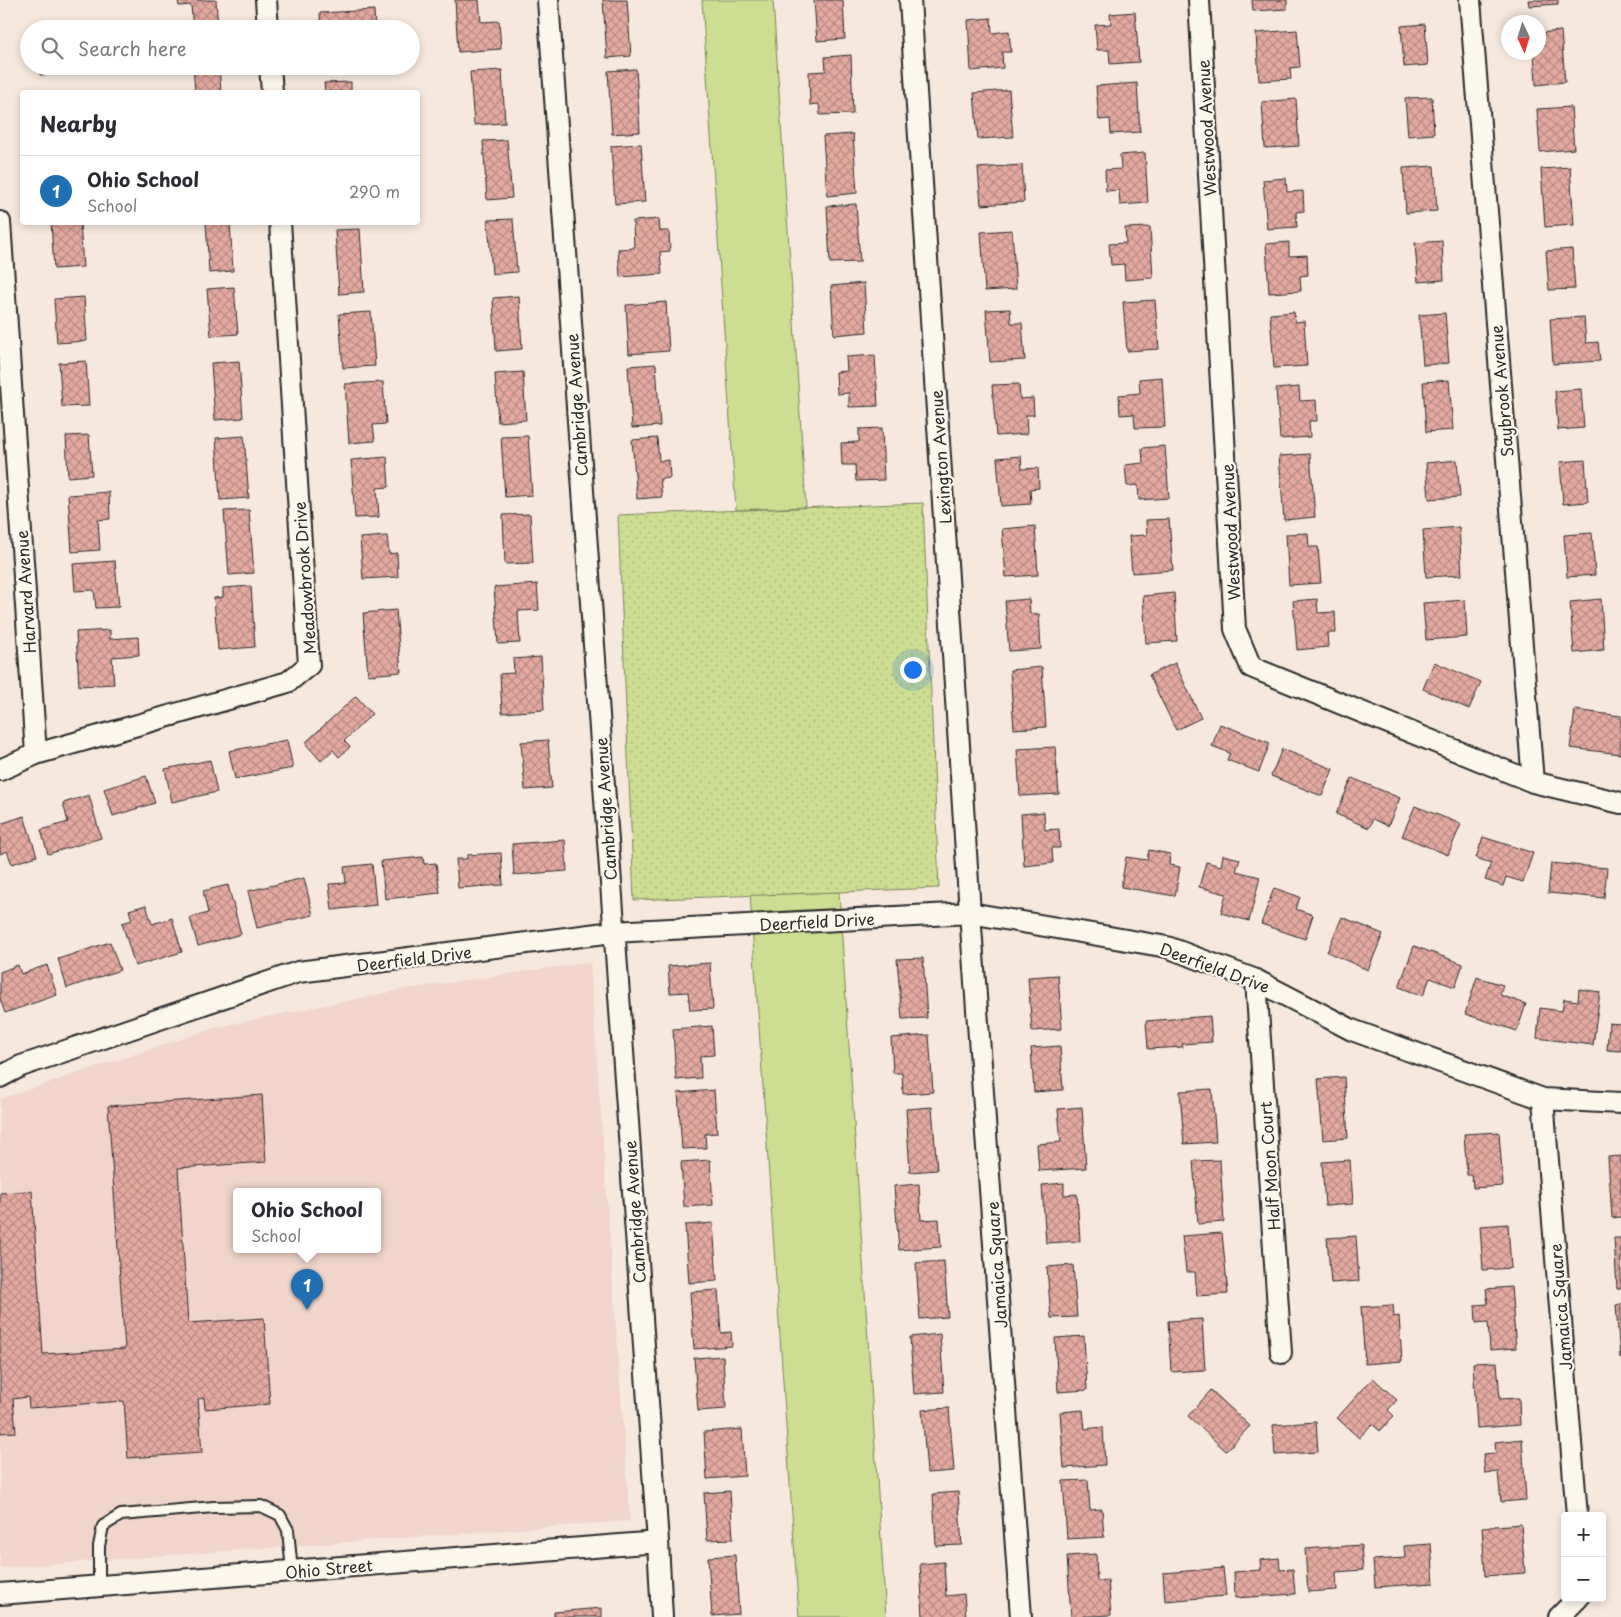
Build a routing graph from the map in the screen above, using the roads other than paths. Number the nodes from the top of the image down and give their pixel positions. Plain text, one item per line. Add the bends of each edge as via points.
1 (266, 0) edge
2 (548, 0) edge
3 (910, 0) edge
4 (1199, 0) edge
5 (1470, 0) edge
6 (267, 20) edge
7 (271, 75) edge
8 (272, 90) edge
9 (0, 222) edge
10 (280, 225) edge
11 (36, 754) junction
12 (0, 770) edge
13 (1533, 782) junction
14 (1621, 803) edge
15 (970, 913) junction
16 (613, 932) junction
17 (1256, 980) junction
18 (0, 1077) edge
19 (1543, 1099) junction
20 (1621, 1102) edge
21 (1281, 1353) dead end
22 (1577, 1512) edge
23 (658, 1542) junction
24 (292, 1571) junction
25 (99, 1586) junction
26 (0, 1594) edge
27 (1574, 1602) edge
28 (662, 1617) edge
29 (1021, 1617) edge
30 (1559, 1617) edge

1 - 6 street
2 - 16 street, Cambridge Avenue
3 - 15 street, Lexington Avenue
4 - 13 street, Westwood Avenue via 1235,629 1251,667
5 - 13 street, Saybrook Avenue
7 - 8 street
9 - 11 street, Harvard Avenue
10 - 11 street, Meadowbrook Drive via 309,665 288,682
11 - 12 street, Meadowbrook Drive
13 - 14 street, Westwood Avenue
15 - 16 street, Deerfield Drive
15 - 17 street, Deerfield Drive via 1167,947
15 - 29 street, Jamaica Square
16 - 18 street, Deerfield Drive via 298,972 21,1066
16 - 23 street, Cambridge Avenue
17 - 19 street, Deerfield Drive via 1352,1030
17 - 21 street, Half Moon Court
19 - 20 street, Deerfield Drive
19 - 22 street, Jamaica Square
23 - 24 street, Ohio Street
23 - 28 street, Cambridge Avenue
24 - 25 street, Ohio Street
24 - 25 lane via 288,1530 280,1515 262,1506 214,1507 121,1515 103,1526 99,1546
25 - 26 street, Ohio Street
27 - 30 street

